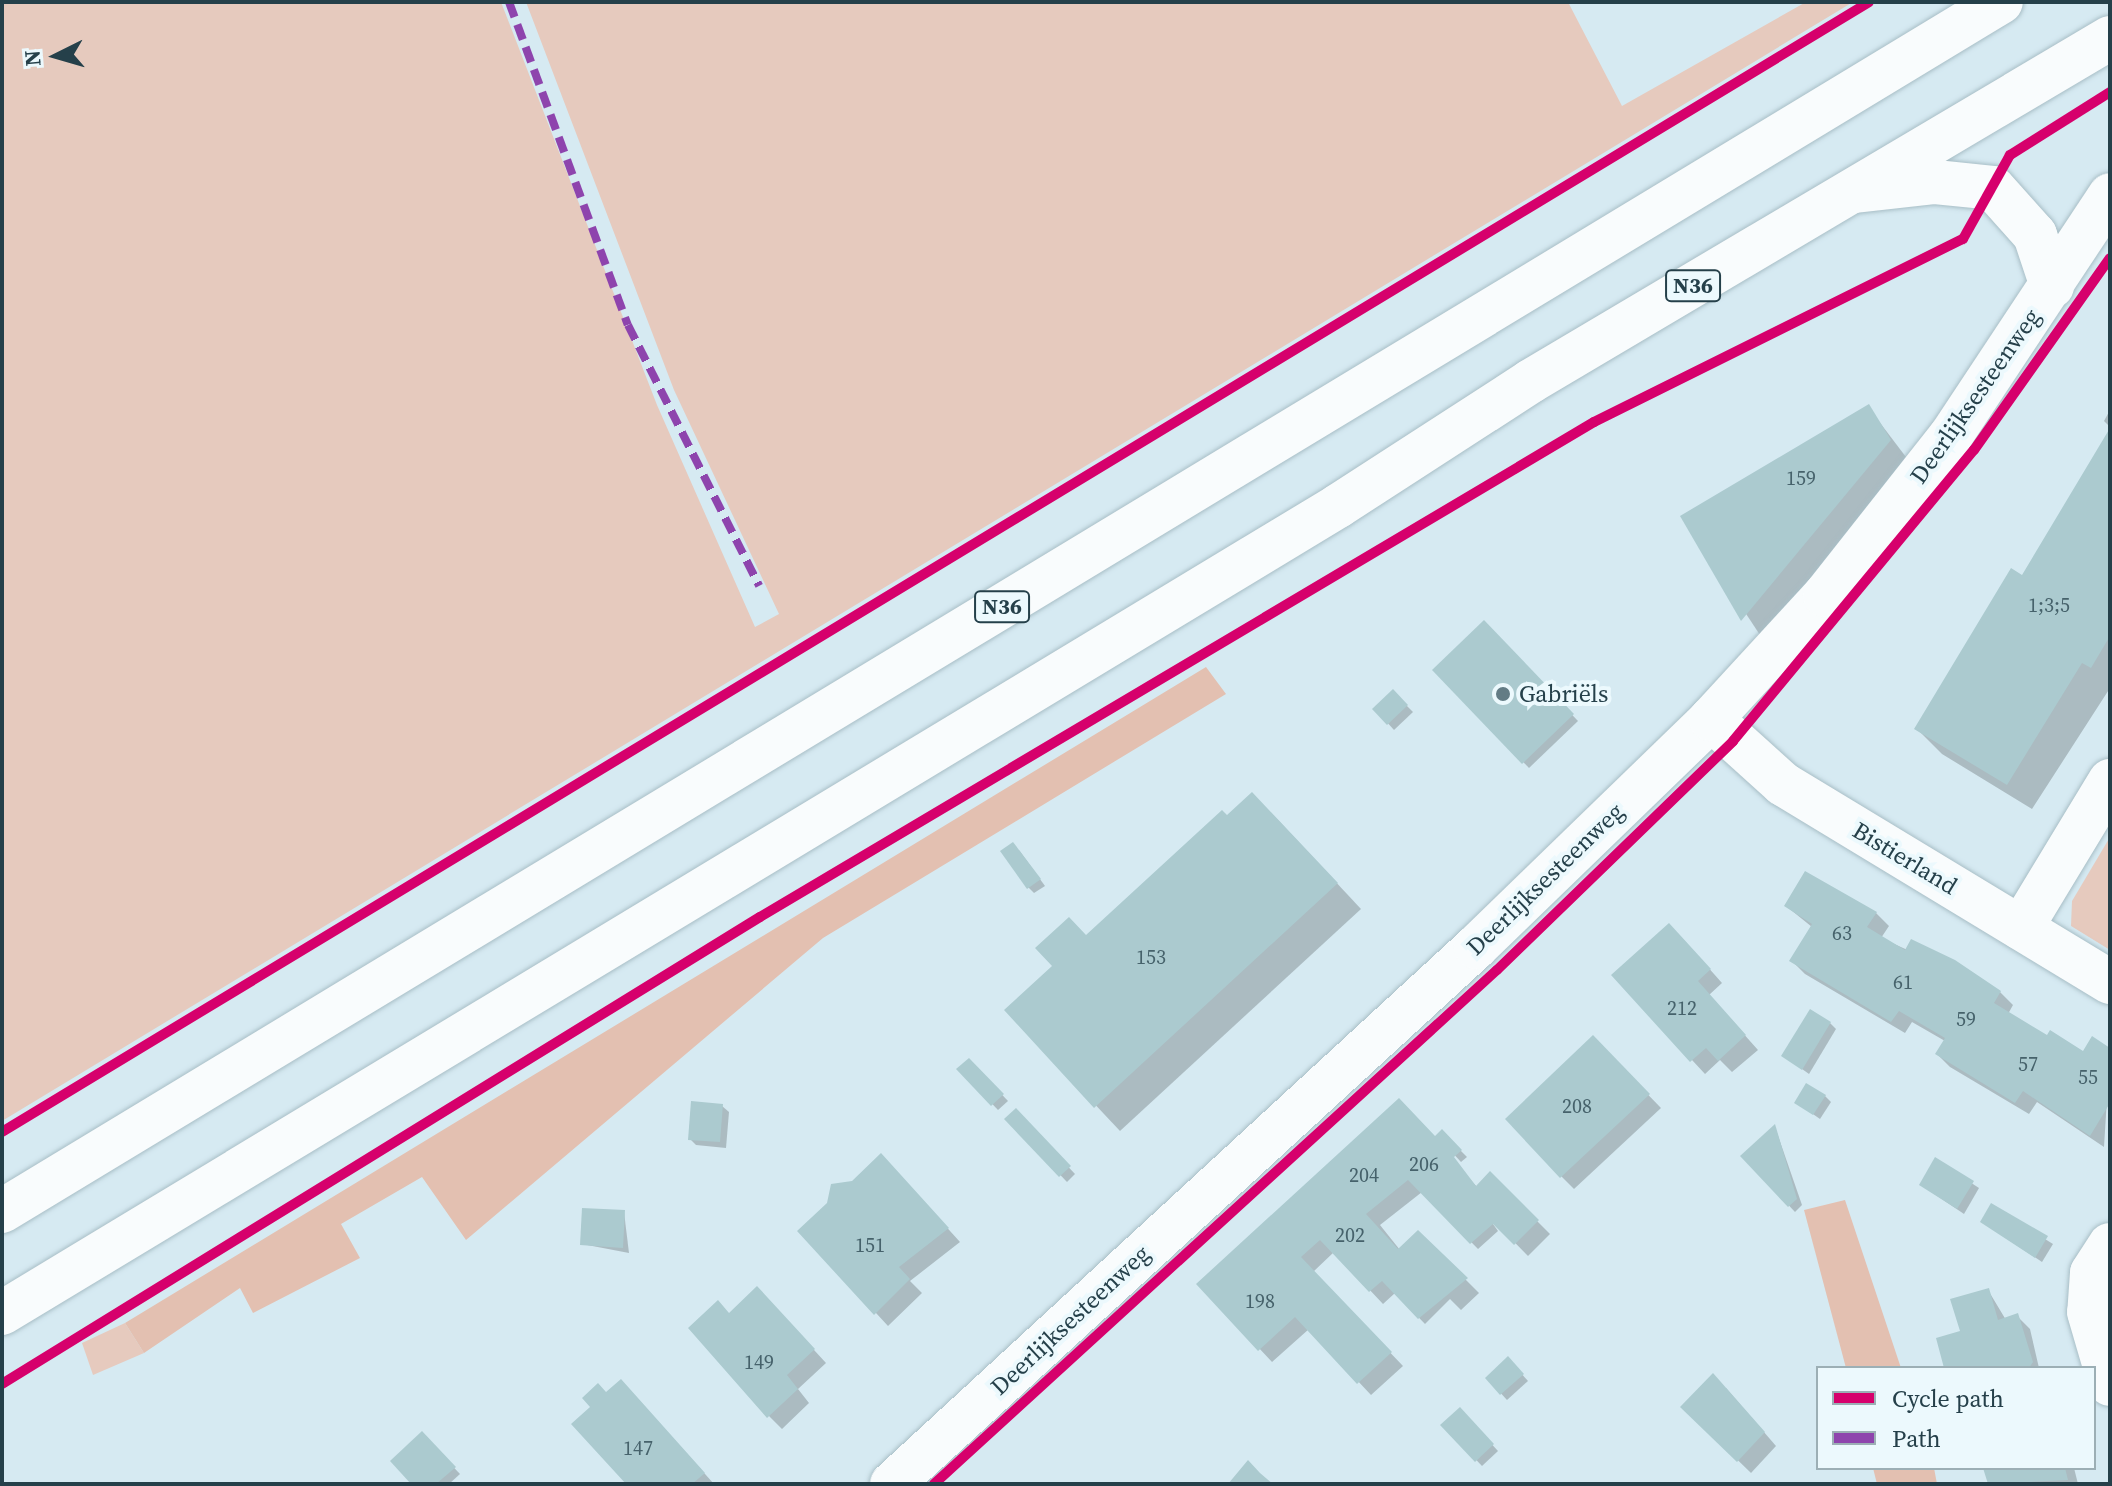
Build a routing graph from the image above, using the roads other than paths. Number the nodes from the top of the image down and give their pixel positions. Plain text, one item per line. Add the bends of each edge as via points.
1 (2001, 2) edge
2 (2110, 38) edge
3 (1855, 191) junction
4 (2110, 195) edge
5 (2052, 286) junction
6 (1711, 719) junction
7 (2110, 781) edge
8 (2021, 928) junction
9 (2110, 982) edge
10 (2, 1211) edge
11 (2110, 1245) edge
12 (2, 1313) edge
13 (2110, 1384) edge
14 (892, 1484) edge

1 - 10 main road, N36
2 - 3 main road, N36
3 - 5 main road via 1935,182 1993,188 2035,235
3 - 12 main road, N36
4 - 5 main road, Deerlijksesteenweg
5 - 6 main road, Deerlijksesteenweg via 1950,437 1825,595
6 - 8 main road, Bistierland via 1783,784
6 - 14 main road, Deerlijksesteenweg via 1476,947
7 - 8 main road
8 - 9 main road, Bistierland
11 - 13 main road via 2092,1273 2089,1312

